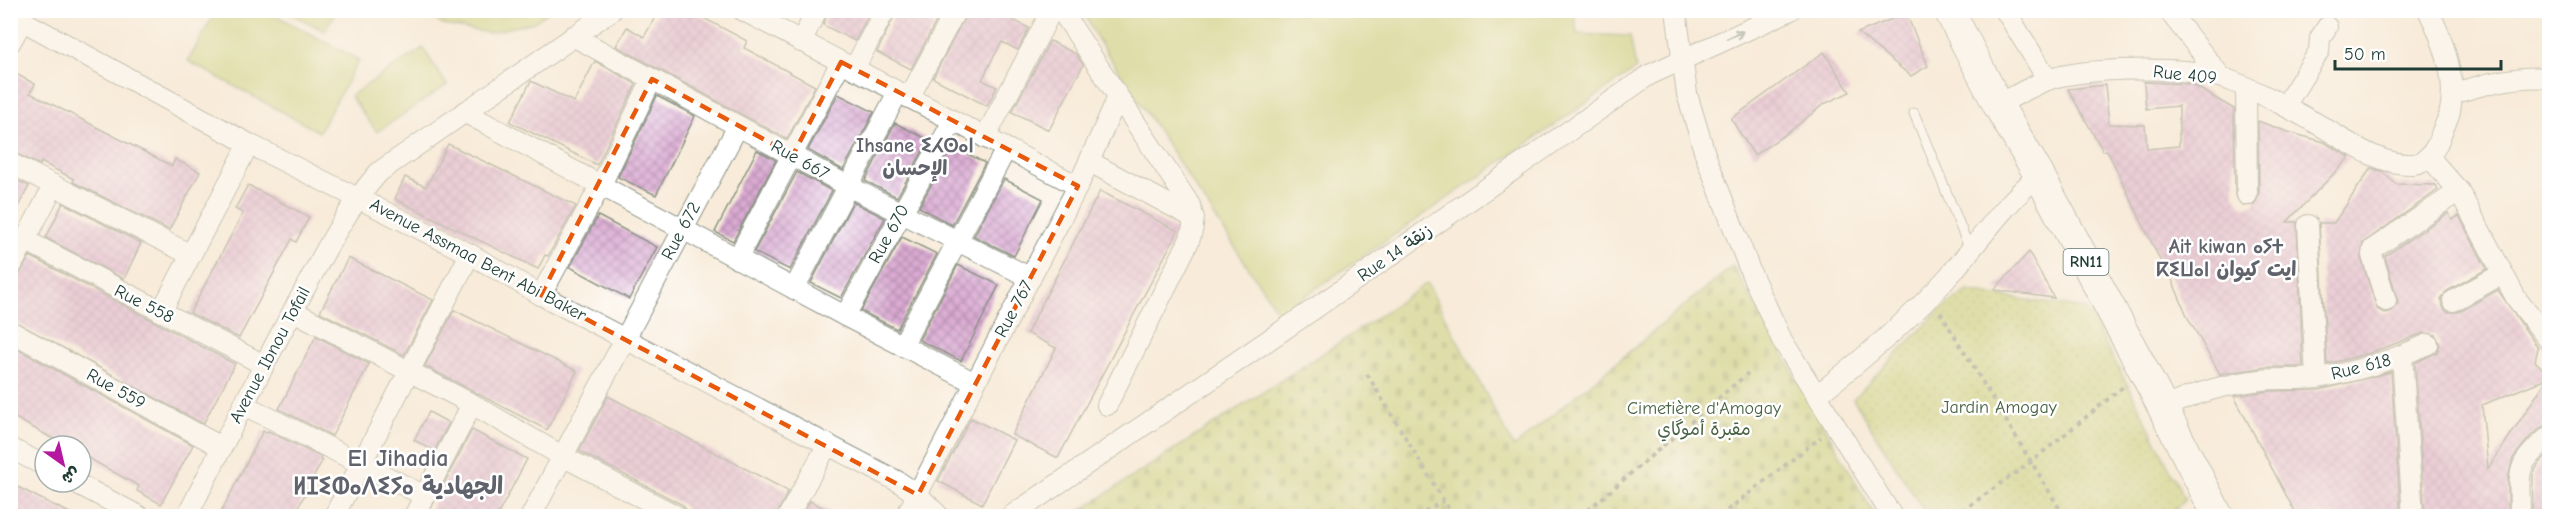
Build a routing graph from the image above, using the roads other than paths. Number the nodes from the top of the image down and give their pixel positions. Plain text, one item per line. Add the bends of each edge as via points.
1 (612, 10) edge
2 (817, 10) edge
3 (885, 10) edge
4 (956, 10) edge
5 (1052, 10) edge
6 (1061, 10) edge
7 (1676, 10) edge
8 (1791, 10) edge
9 (1949, 10) edge
10 (2005, 10) edge
11 (2168, 10) edge
12 (2433, 12) edge
13 (754, 13) edge
14 (17, 17) edge
15 (2327, 27) dead end
16 (573, 36) junction
17 (801, 42) junction
18 (10, 43) edge
19 (1682, 59) junction
20 (848, 66) junction
21 (2222, 78) junction
22 (2550, 78) edge
23 (652, 79) junction
24 (2048, 80) junction
25 (2246, 88) junction
26 (2452, 94) junction
27 (903, 95) junction
28 (1118, 99) junction
29 (1998, 105) junction
30 (2285, 106) junction
31 (464, 112) junction
32 (1914, 113) dead end
33 (953, 121) junction
34 (738, 126) junction
35 (985, 138) junction
36 (249, 144) junction
37 (1006, 149) junction
38 (793, 155) junction
39 (2429, 157) junction
40 (1090, 162) junction
41 (10, 163) edge
42 (2039, 175) junction
43 (54, 185) junction
44 (602, 185) junction
45 (848, 186) junction
46 (1078, 186) junction
47 (2459, 191) junction
48 (2247, 195) dead end
49 (357, 196) junction
50 (901, 213) junction
51 (1194, 218) junction
52 (2308, 225) dead end
53 (683, 229) junction
54 (25, 240) junction
55 (957, 242) junction
56 (1970, 250) junction
57 (470, 254) junction
58 (191, 255) junction
59 (737, 259) junction
60 (10, 269) edge
61 (2502, 274) junction
62 (1031, 278) junction
63 (794, 289) junction
64 (541, 295) junction
65 (2386, 301) dead end
66 (2453, 301) dead end
67 (293, 311) junction
68 (161, 312) junction
69 (845, 316) junction
70 (2543, 320) edge
71 (10, 331) edge
72 (626, 337) junction
73 (2550, 342) edge
74 (2428, 344) dead end
75 (902, 346) junction
76 (2402, 356) junction
77 (264, 365) junction
78 (410, 373) junction
79 (2316, 378) junction
80 (975, 383) junction
81 (1815, 396) junction
82 (472, 404) junction
83 (244, 405) junction
84 (1107, 405) dead end
85 (2163, 408) junction
86 (2550, 436) edge
87 (828, 444) junction
88 (221, 447) junction
89 (10, 448) edge
90 (562, 456) junction
91 (33, 460) edge
92 (362, 465) junction
93 (93, 492) edge
94 (918, 495) junction
95 (425, 496) junction
96 (139, 516) edge
97 (187, 516) edge
98 (334, 516) edge
99 (414, 516) edge
100 (531, 516) edge
101 (677, 516) edge
102 (788, 516) edge
103 (906, 516) edge
104 (939, 516) edge
105 (1011, 516) edge
106 (1892, 516) edge
107 (2218, 516) edge
108 (2413, 516) edge
109 (2520, 516) edge

1 - 16 street, Avenue Ibnou Tofail
2 - 17 street
3 - 20 street
4 - 27 street
5 - 35 street
6 - 28 street
7 - 19 street
19 -> 8 street, Rue 14 زنقة
9 - 29 main road, RN11
10 - 24 street
11 - 21 street
12 - 26 street via 2451,76
13 - 17 street
14 - 18 street
14 - 36 street, Avenue Assmaa Bent Abi Baker
15 - 30 street via 2319,51
16 - 23 street, Rue 667
16 - 31 street, Avenue Ibnou Tofail
17 - 20 street
19 - 81 street via 1687,94 1705,154 1751,273 1782,340
19 - 105 street, Rue 14 زنقة via 1649,75
20 - 27 street
20 - 38 street
21 - 24 street, Rue 409 via 2178,71 2116,70
21 - 25 street, Rue 409
22 - 26 street via 2530,76 2496,81
23 - 34 street, Rue 667
23 - 44 street
24 - 29 street, Rue 409
25 - 30 street, Rue 409
25 - 48 street
26 - 39 street via 2438,145
27 - 33 street
27 - 45 street
28 - 40 street, Rue 767
28 - 51 street via 1190,205
29 - 42 main road, RN11
30 - 39 street, Rue 409 via 2376,156 2416,164
31 - 44 street
31 - 49 street, Avenue Ibnou Tofail via 379,172
32 - 56 lane
33 - 35 street
33 - 50 street, Rue 670
34 - 38 street, Rue 667
34 - 53 street, Rue 672
35 - 37 street
36 - 49 street, Avenue Assmaa Bent Abi Baker
36 - 58 street
37 - 46 street
37 - 55 street
38 - 45 street, Rue 667
38 - 59 street
39 - 47 street
40 - 46 street, Rue 767
40 - 51 street
41 - 43 street
42 - 56 street
42 - 85 main road, RN11
43 - 54 street
43 - 58 street
44 - 53 street
44 - 64 street
45 - 50 street, Rue 667
45 - 63 street
46 - 62 street, Rue 767
47 - 61 street
47 - 65 street via 2373,249
49 - 57 street, Avenue Assmaa Bent Abi Baker
49 - 67 street, Avenue Ibnou Tofail
50 - 55 street, Rue 667
50 - 69 street, Rue 670
51 - 84 street via 1189,241
52 - 79 street
53 - 59 street
53 - 72 street, Rue 672
54 - 60 street
54 - 68 street, Rue 558
55 - 62 street, Rue 667
55 - 75 street
56 - 81 street via 1908,317
57 - 64 street, Avenue Assmaa Bent Abi Baker
57 - 78 street
58 - 68 street
59 - 63 street
61 - 66 street
61 - 70 street
62 - 80 street, Rue 767
63 - 69 street
64 - 72 street, Avenue Assmaa Bent Abi Baker
67 - 77 street, Avenue Ibnou Tofail
67 - 78 street
68 - 77 street, Rue 558
69 - 75 street
70 - 73 street
71 - 88 street, Rue 559
72 - 87 street, Avenue Assmaa Bent Abi Baker
72 - 90 street, Rue 672
74 - 76 street
75 - 80 street
76 - 79 street, Rue 618
76 - 108 street, Rue 618
77 - 83 street, Avenue Ibnou Tofail
78 - 82 street
78 - 92 street
79 - 85 street, Rue 618 via 2230,385
80 - 94 street, Rue 767
81 - 106 street
82 - 90 street
82 - 95 street
83 - 88 street, Avenue Ibnou Tofail
83 - 92 street
85 - 107 main road, RN11
86 - 109 street via 2524,460
87 - 94 street, Avenue Assmaa Bent Abi Baker
87 - 102 street
88 - 97 street, Avenue Ibnou Tofail
89 - 91 street
90 - 100 street, Rue 672
90 - 101 street
92 - 95 street
92 - 98 street
93 - 96 street
94 - 103 street, Rue 767
94 - 104 street, Avenue Assmaa Bent Abi Baker
95 - 99 street

